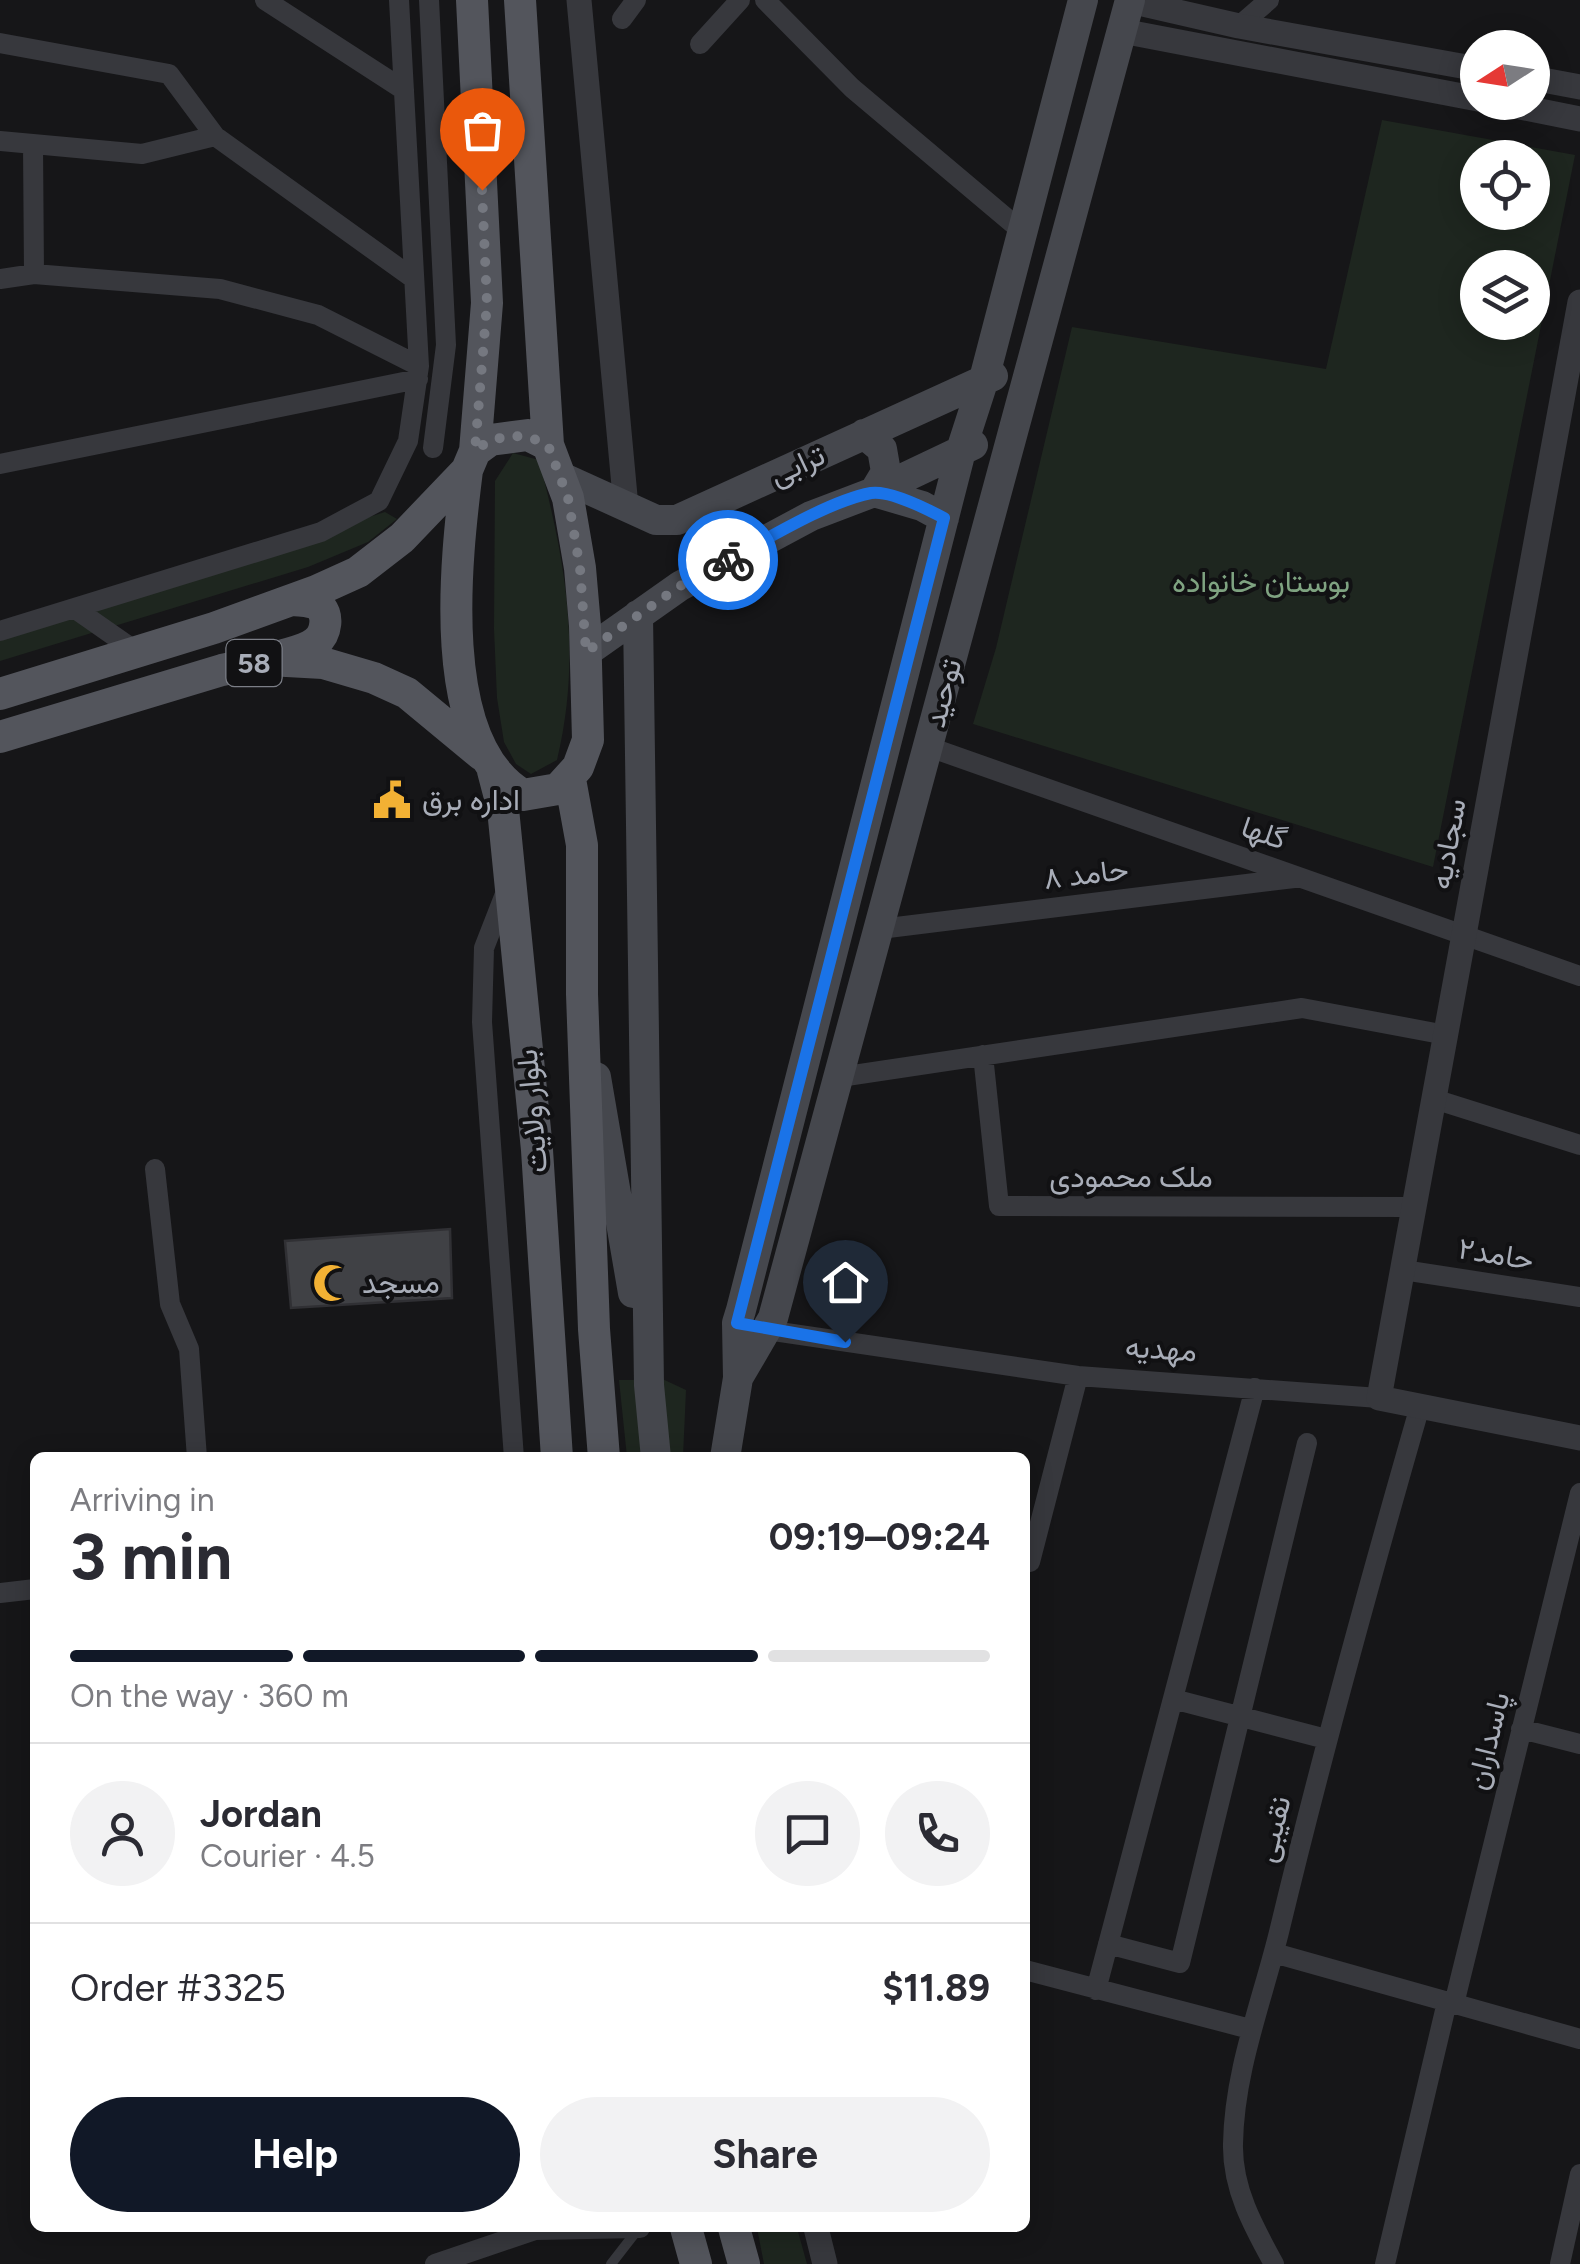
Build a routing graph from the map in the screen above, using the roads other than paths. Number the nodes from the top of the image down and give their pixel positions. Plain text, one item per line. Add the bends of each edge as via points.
1 (265, 0) edge
2 (399, 0) edge
3 (472, 0) edge
4 (520, 0) edge
5 (578, 0) edge
6 (636, 0) edge
7 (740, 0) edge
8 (765, 0) edge
9 (1083, 0) edge
10 (1269, 0) edge
11 (436, 1) edge
12 (1125, 9) edge
13 (622, 18) dead end
14 (1238, 26) junction
15 (0, 42) edge
16 (700, 44) dead end
17 (1460, 65) edge
18 (1550, 81) edge
19 (1580, 87) edge
20 (404, 90) junction
21 (1460, 94) edge
22 (1550, 113) edge
23 (1580, 119) edge
24 (215, 136) junction
25 (0, 141) edge
26 (34, 145) junction
27 (1023, 232) junction
28 (34, 274) junction
29 (0, 278) edge
30 (414, 280) junction
31 (1580, 302) edge
32 (1033, 360) junction
33 (419, 372) junction
34 (984, 379) junction
35 (864, 434) junction
36 (1013, 436) junction
37 (408, 441) junction
38 (548, 445) junction
39 (962, 447) junction
40 (433, 448) junction
41 (472, 460) junction
42 (0, 464) edge
43 (559, 476) junction
44 (874, 492) junction
45 (626, 507) junction
46 (944, 518) junction
47 (294, 600) junction
48 (74, 608) junction
49 (638, 615) junction
50 (0, 631) edge
51 (137, 652) junction
52 (586, 652) junction
53 (269, 660) junction
54 (0, 694) edge
55 (0, 737) edge
56 (928, 747) junction
57 (490, 764) junction
58 (570, 779) junction
59 (1300, 878) junction
60 (510, 882) junction
61 (880, 929) junction
62 (1464, 935) junction
63 (1580, 976) edge
64 (582, 994) junction
65 (1446, 1035) junction
66 (983, 1055) junction
67 (840, 1076) junction
68 (1434, 1099) junction
69 (1580, 1146) edge
70 (155, 1170) dead end
71 (1414, 1207) junction
72 (1403, 1270) junction
73 (1580, 1297) edge
74 (737, 1323) junction
75 (768, 1331) junction
76 (1078, 1376) junction
77 (738, 1378) junction
78 (649, 1384) junction
79 (1255, 1388) junction
80 (1379, 1398) junction
81 (1420, 1406) junction
82 (1580, 1438) edge
83 (1307, 1443) dead end
84 (198, 1452) edge
85 (514, 1452) edge
86 (558, 1452) edge
87 (604, 1452) edge
88 (655, 1452) edge
89 (726, 1452) edge
90 (1580, 1493) edge
91 (1030, 1562) dead end
92 (30, 1590) edge
93 (0, 1593) edge
94 (1173, 1699) junction
95 (1240, 1718) junction
96 (1521, 1729) junction
97 (1326, 1739) junction
98 (1580, 1744) edge
99 (1108, 1944) junction
100 (1274, 1953) junction
101 (1030, 1971) edge
102 (1096, 1990) junction
103 (1451, 2003) junction
104 (1250, 2029) junction
105 (1580, 2039) edge
106 (1580, 2174) edge
107 (529, 2232) edge
108 (637, 2232) edge
109 (687, 2232) edge
110 (735, 2232) edge
111 (817, 2232) edge
112 (434, 2264) edge
113 (612, 2264) edge
114 (696, 2264) edge
115 (744, 2264) edge
116 (825, 2264) edge
117 (1274, 2264) edge
118 (1385, 2264) edge
119 (1560, 2264) edge

1 - 20 street
2 - 20 street
3 - 41 main road via 487,303
4 - 38 main road
5 - 45 street
6 - 13 street
7 - 16 street
8 - 27 street via 852,88
9 - 27 main road, توحید
10 - 14 street
11 - 40 street via 446,345
12 - 14 street
12 - 21 street
12 - 32 main road, توحید
14 - 17 street
15 - 24 street via 168,74
18 - 19 street
20 - 30 street
22 - 23 street
24 - 26 street via 142,154
24 - 30 street
25 - 26 street
26 - 28 street
27 - 34 main road, توحید
28 - 29 street
28 - 33 street via 220,289 318,315
30 - 33 street
31 - 62 street, سجادیه
32 - 34 main road, ترابی
32 - 36 main road, توحید
33 - 37 street
33 - 42 street
34 - 35 main road, ترابی
34 - 39 main road, توحید
35 - 44 main road via 882,450 886,472
35 - 45 main road, ترابی via 676,520 656,520
36 - 39 main road, ترابی
36 - 56 main road, توحید
37 - 40 street
37 - 48 street via 380,500 321,532
38 - 41 main road via 508,436 490,440
38 - 43 main road
39 - 44 main road, ترابی
39 - 46 main road, توحید
40 - 41 street
41 - 47 main road, 58 via 402,538 358,572
41 - 57 main road, بلوار ولایت via 457,567 459,642 469,710
43 - 45 main road, ترابی
43 - 52 main road via 580,568
44 - 46 main road
44 - 49 main road, ترابی via 811,516
46 - 74 main road, توحید
47 - 51 main road, 58
47 - 53 main road via 321,608 324,631 316,643
48 - 50 street
48 - 51 street
49 - 52 main road, ترابی
49 - 78 main road
51 - 54 main road, 58
52 - 58 main road via 588,740
53 - 55 main road, 58
53 - 57 main road, 58 via 322,662 407,693
56 - 59 street, گلها
56 - 61 main road, توحید
57 - 58 main road via 523,795 558,790
57 - 60 main road, بلوار ولایت via 503,809
58 - 64 main road, بلوار ولایت via 582,845
59 - 61 street, حامد ۸
59 - 62 street, گلها
60 - 85 street via 484,948 482,1022
60 - 86 main road, بلوار ولایت
61 - 67 main road, توحید
62 - 63 street, گلها
62 - 65 street, سجادیه
64 - 78 main road
64 - 87 main road, بلوار ولایت
65 - 66 street via 1302,1008
65 - 68 street, سجادیه
66 - 67 street
66 - 71 street, ملک محمودی via 999,1206
67 - 75 main road, توحید
68 - 69 street
68 - 71 street, سجادیه
70 - 84 street via 170,1304 189,1349
71 - 72 street, سجادیه
72 - 73 street, حامد۲
72 - 80 street, سجادیه
74 - 75 street, مهدیه
74 - 77 main road, توحید
75 - 76 street, مهدیه
75 - 77 main road, توحید
76 - 79 street, مهدیه
76 - 91 street
77 - 89 main road, توحید
78 - 88 main road
79 - 80 street, مهدیه
79 - 94 street
80 - 81 street, مهدیه
81 - 82 street, مهدیه
81 - 97 street, نقیبی
83 - 95 street
90 - 96 street, پاسداران
92 - 93 street
94 - 95 street
94 - 99 street
95 - 97 street
95 - 99 street via 1180,1964
96 - 98 street
96 - 103 street, پاسداران
97 - 100 street, نقیبی
99 - 102 street
100 - 103 street
100 - 104 street, نقیبی
101 - 102 street
102 - 104 street
103 - 105 street
103 - 118 street, پاسداران
104 - 117 street, نقیبی via 1233,2142 1236,2182
106 - 119 street
107 - 112 street
108 - 113 lane
109 - 114 main road
110 - 115 main road
111 - 116 street

